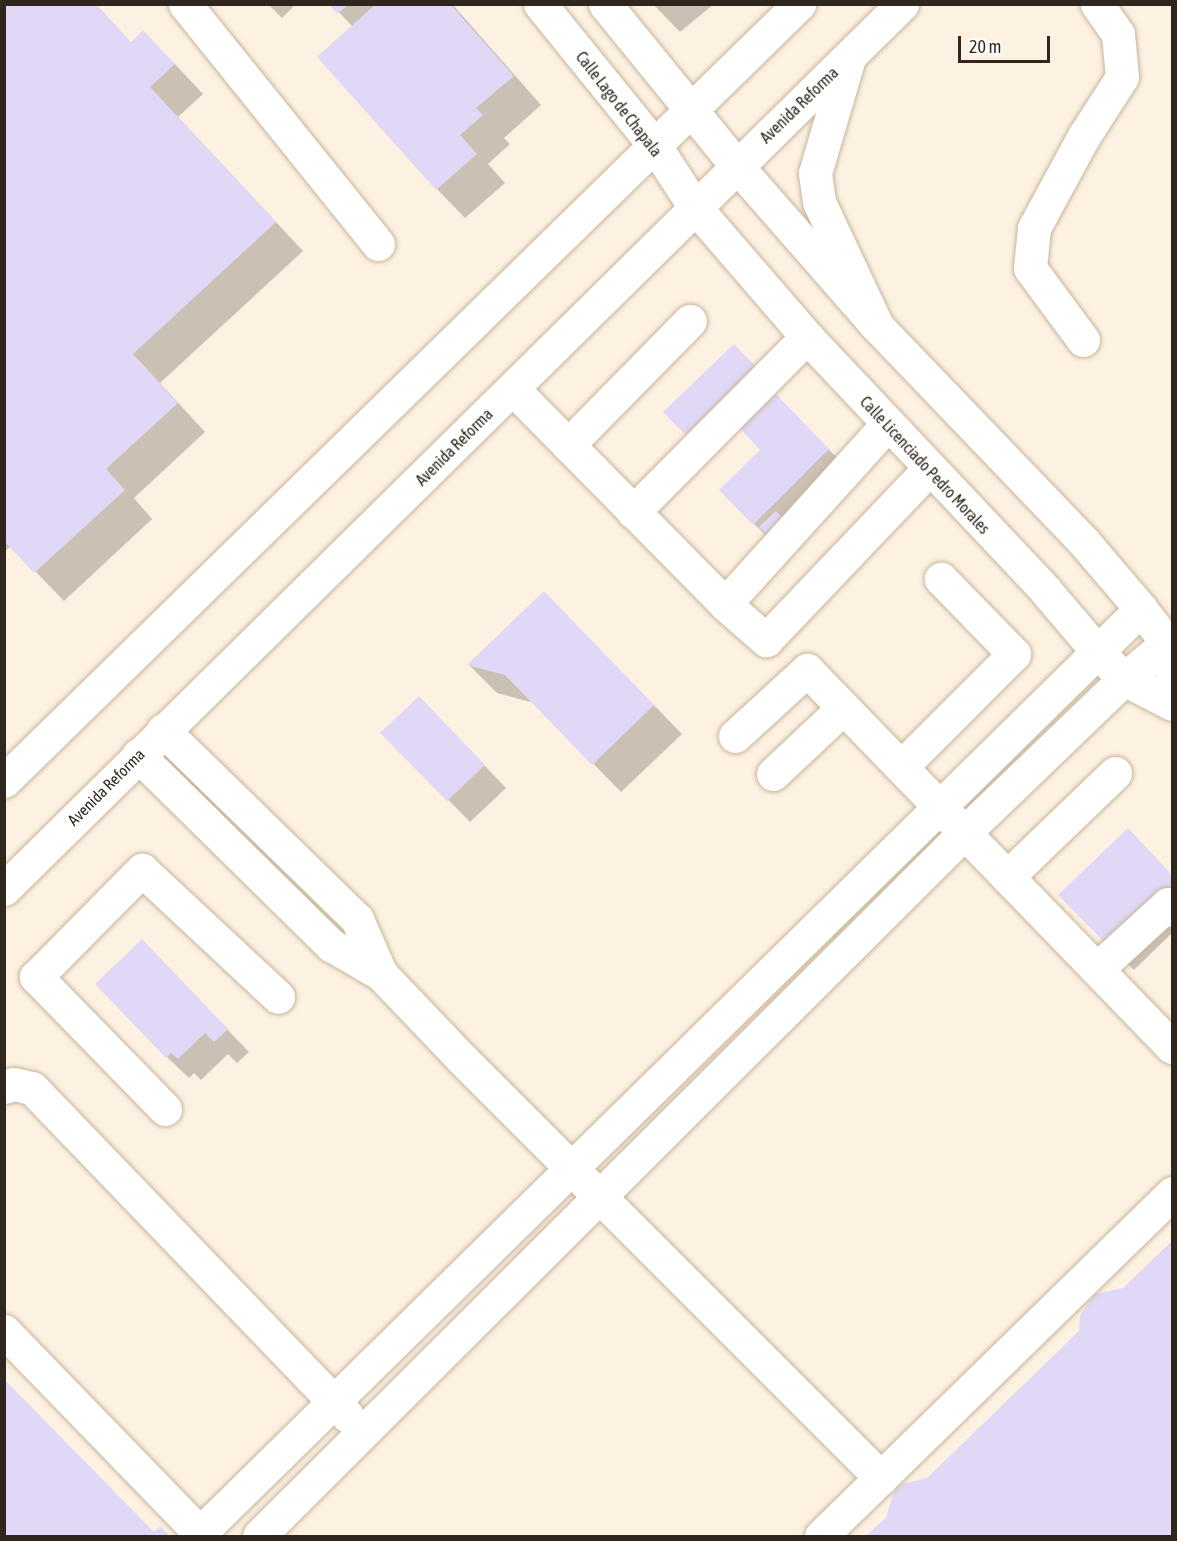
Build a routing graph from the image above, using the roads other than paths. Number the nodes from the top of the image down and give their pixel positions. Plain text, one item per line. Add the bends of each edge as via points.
1 (185, 4) edge
2 (540, 4) edge
3 (605, 4) edge
4 (799, 4) edge
5 (902, 4) edge
6 (1097, 4) edge
7 (850, 56) junction
8 (691, 109) junction
9 (655, 146) junction
10 (736, 165) junction
11 (694, 206) junction
12 (378, 244) dead end
13 (690, 321) dead end
14 (877, 326) junction
15 (807, 337) junction
16 (1083, 339) dead end
17 (513, 389) junction
18 (887, 426) junction
19 (568, 445) junction
20 (929, 469) junction
21 (633, 512) junction
22 (941, 579) dead end
23 (725, 604) junction
24 (1141, 609) junction
25 (1167, 643) junction
26 (1096, 650) junction
27 (1173, 678) edge
28 (1124, 679) junction
29 (1173, 704) edge
30 (843, 708) junction
31 (163, 730) junction
32 (735, 736) dead end
33 (138, 755) junction
34 (901, 767) junction
35 (1115, 773) dead end
36 (773, 774) dead end
37 (4, 781) edge
38 (938, 806) junction
39 (964, 833) junction
40 (1007, 877) junction
41 (4, 889) edge
42 (1173, 910) edge
43 (1097, 969) junction
44 (381, 974) junction
45 (278, 998) dead end
46 (1173, 1047) edge
47 (4, 1088) edge
48 (165, 1109) dead end
49 (569, 1169) junction
50 (1173, 1193) edge
51 (599, 1199) junction
52 (4, 1331) edge
53 (334, 1401) junction
54 (364, 1432) junction
55 (881, 1478) junction
56 (202, 1535) edge
57 (258, 1536) edge
58 (821, 1536) edge

1 - 12 main road
2 - 9 main road, Calle Lago de Chapala
3 - 8 main road
4 - 8 main road
5 - 7 main road, Avenida Reforma
6 - 16 main road via 1118,34 1122,77 1084,136 1034,228 1030,268
7 - 10 main road, Avenida Reforma
7 - 14 main road via 815,173 819,202
8 - 9 main road
8 - 10 main road
9 - 11 main road, Calle Lago de Chapala
9 - 37 main road
10 - 11 main road, Avenida Reforma
10 - 14 main road
11 - 15 main road, Calle Licenciado Pedro Morales
11 - 17 main road, Avenida Reforma
13 - 19 main road
14 - 24 main road via 1083,542
15 - 18 main road, Calle Licenciado Pedro Morales
15 - 21 main road
17 - 19 main road
17 - 31 main road, Avenida Reforma
18 - 20 main road, Calle Licenciado Pedro Morales
18 - 23 main road
19 - 21 main road
20 - 23 main road via 766,640
20 - 26 main road, Calle Licenciado Pedro Morales via 1045,590
21 - 23 main road
22 - 34 main road via 1014,654
24 - 25 main road
24 - 26 main road
25 - 27 main road
25 - 28 main road
26 - 28 main road, Calle Licenciado Pedro Morales
26 - 38 main road
28 - 29 main road, Calle Licenciado Pedro Morales
28 - 39 main road
30 - 32 main road via 807,670
30 - 34 main road
30 - 36 main road
31 - 33 main road, Avenida Reforma
31 - 44 main road via 357,919
33 - 41 main road, Avenida Reforma
33 - 44 main road via 331,945
34 - 38 main road
35 - 40 main road
38 - 39 main road
38 - 49 main road
39 - 40 main road
39 - 51 main road
40 - 43 main road
42 - 43 main road via 1168,904
43 - 46 main road
44 - 49 main road
45 - 48 main road via 142,870 36,977
47 - 53 main road via 14,1084 32,1088
49 - 51 main road
49 - 53 main road
50 - 55 main road
51 - 54 main road
51 - 55 main road
52 - 56 main road
53 - 54 main road
53 - 56 main road
54 - 57 main road
55 - 58 main road

